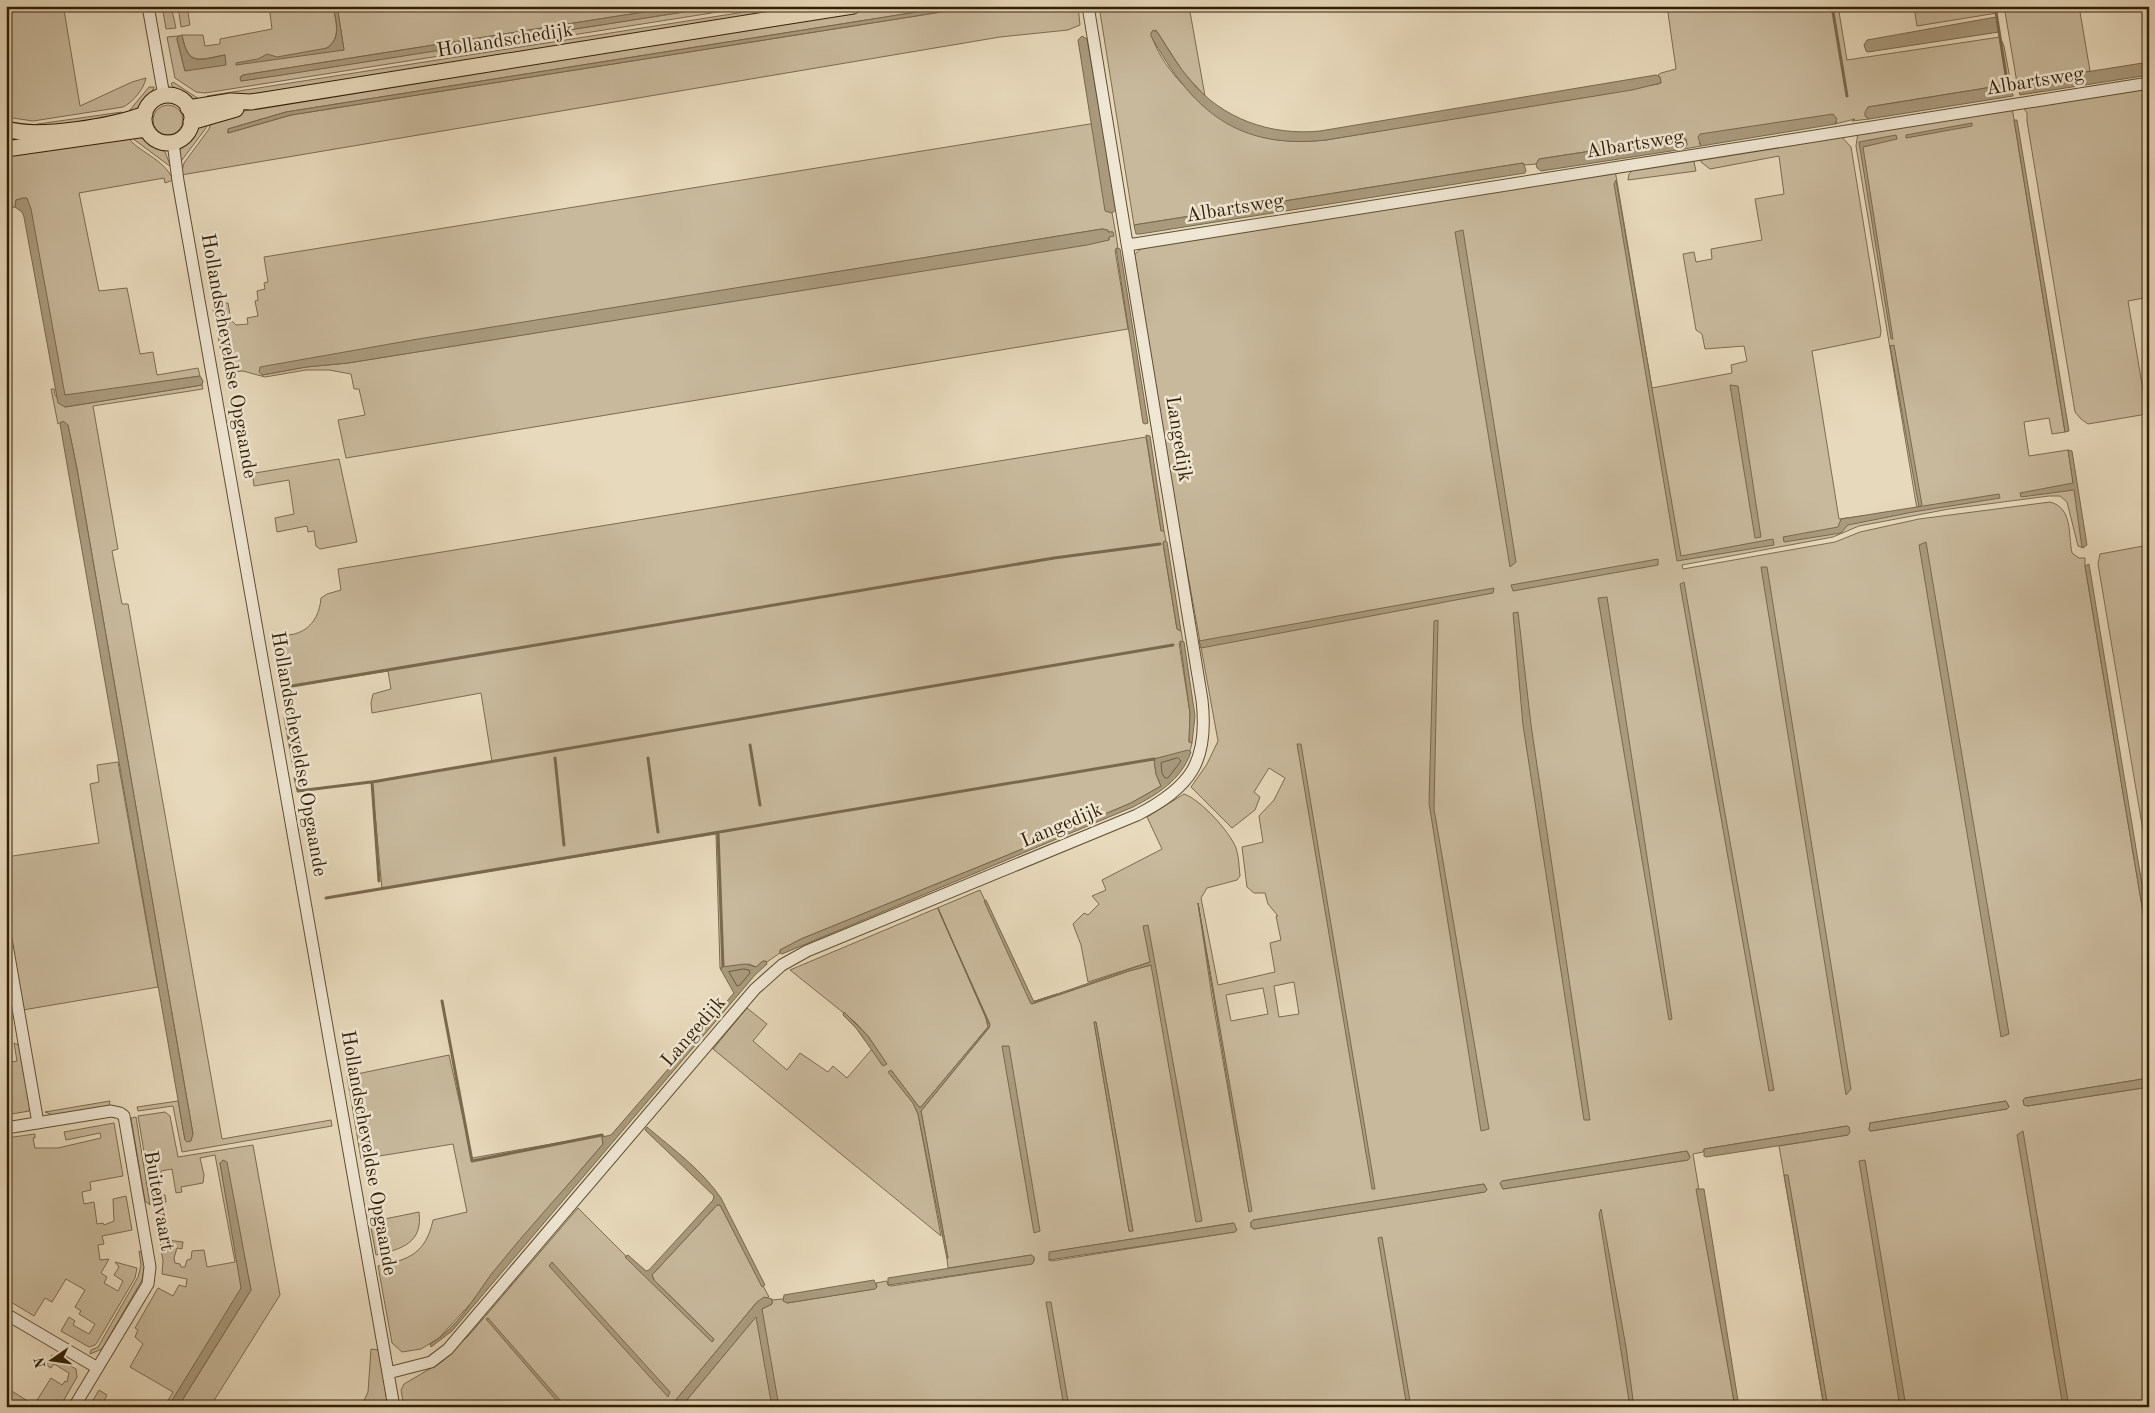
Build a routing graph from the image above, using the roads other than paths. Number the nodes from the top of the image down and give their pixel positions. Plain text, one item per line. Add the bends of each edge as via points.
1 (148, 6) edge
2 (853, 6) edge
3 (1088, 6) edge
4 (2149, 83) edge
5 (164, 96) junction
6 (190, 115) junction
7 (145, 122) junction
8 (6, 129) edge
9 (173, 142) junction
10 (6, 149) edge
11 (1128, 245) junction
12 (6, 939) edge
13 (38, 1123) junction
14 (6, 1128) edge
15 (6, 1314) edge
16 (96, 1367) junction
17 (388, 1373) junction
18 (74, 1407) edge
19 (394, 1407) edge

1 - 5 street
2 - 6 main road, Hollandschedijk via 251,102 233,110
3 - 11 street, Langedijk
4 - 11 street, Albartsweg
5 - 6 main road via 179,98
5 - 7 main road via 152,102
6 - 9 main road via 184,136
7 - 8 main road via 128,120 46,133
7 - 9 main road via 155,139
7 - 10 main road
9 - 17 street, Hollandscheveldse Opgaande
11 - 17 street, Langedijk via 1203,711 1202,744 1189,776 1168,798 1137,815 806,951 782,965 755,989 448,1349 431,1362
12 - 13 street
13 - 14 street, Buitenvaart
13 - 16 street, Buitenvaart via 111,1111 124,1116 150,1267 148,1284
15 - 16 street
16 - 18 street, Buitenvaart
17 - 19 street

